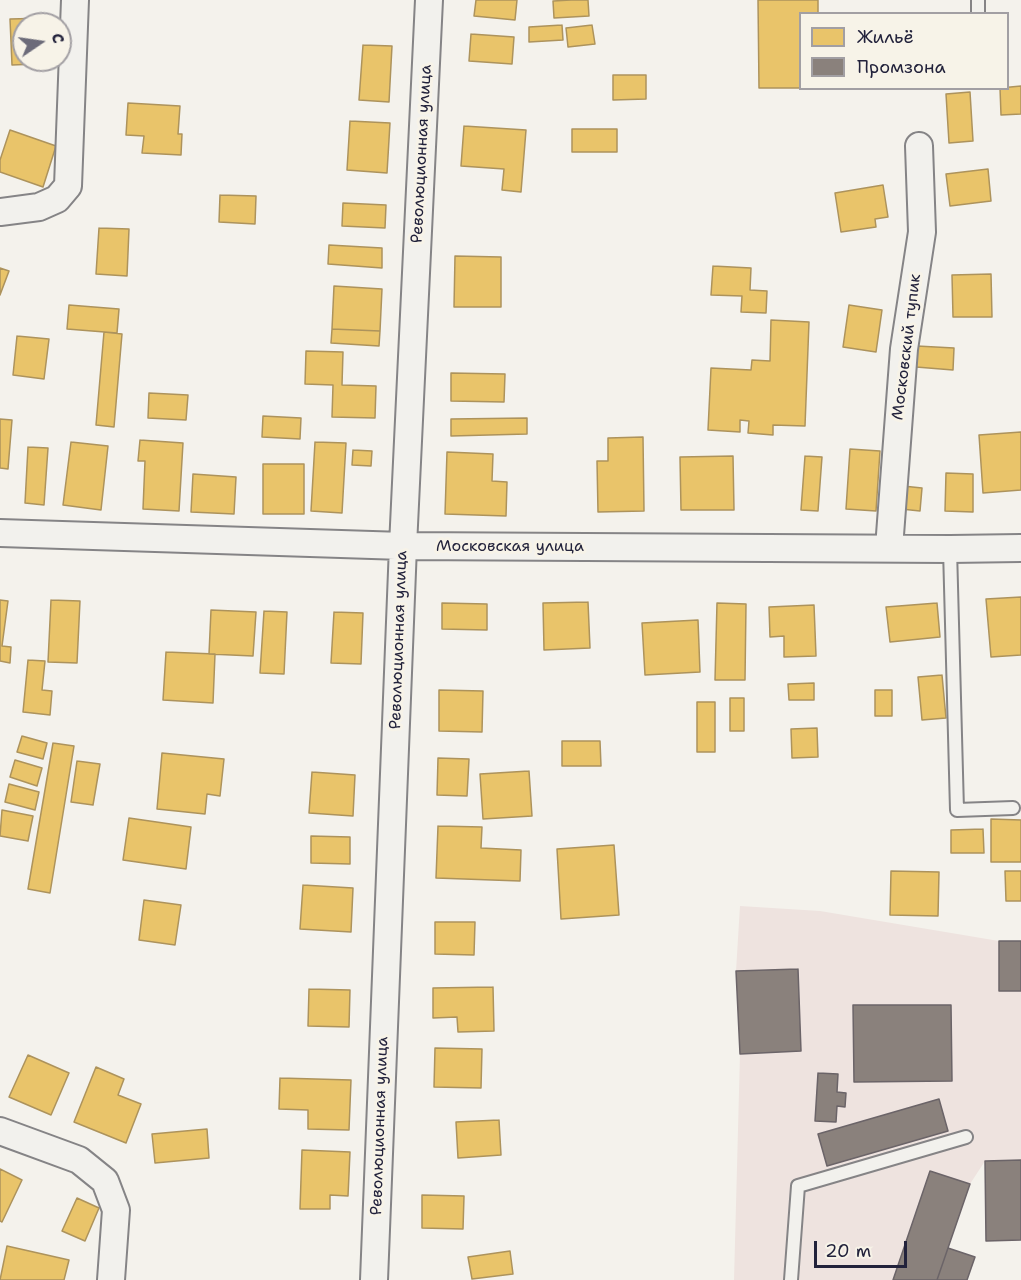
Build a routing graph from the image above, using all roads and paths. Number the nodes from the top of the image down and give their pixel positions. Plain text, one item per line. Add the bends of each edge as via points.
1 (75, 0) edge
2 (429, 0) edge
3 (919, 147) dead end
4 (0, 212) edge
5 (0, 533) edge
6 (403, 546) junction
7 (889, 548) junction
8 (1021, 548) edge
9 (950, 549) junction
10 (1013, 808) dead end
11 (0, 1131) edge
12 (966, 1137) dead end
13 (111, 1280) edge
14 (374, 1280) edge
15 (791, 1280) edge

1 - 4 street via 68,186 57,199 39,207
2 - 6 street, Революционная улица
3 - 7 street, Московский тупик via 922,232 904,349
5 - 6 street, Московская улица
6 - 7 street, Московская улица
6 - 14 street, Революционная улица
7 - 9 street, Московская улица
8 - 9 street, Московская улица
9 - 10 lane via 957,810
11 - 13 street via 79,1160 105,1181 116,1210
12 - 15 lane via 798,1186

